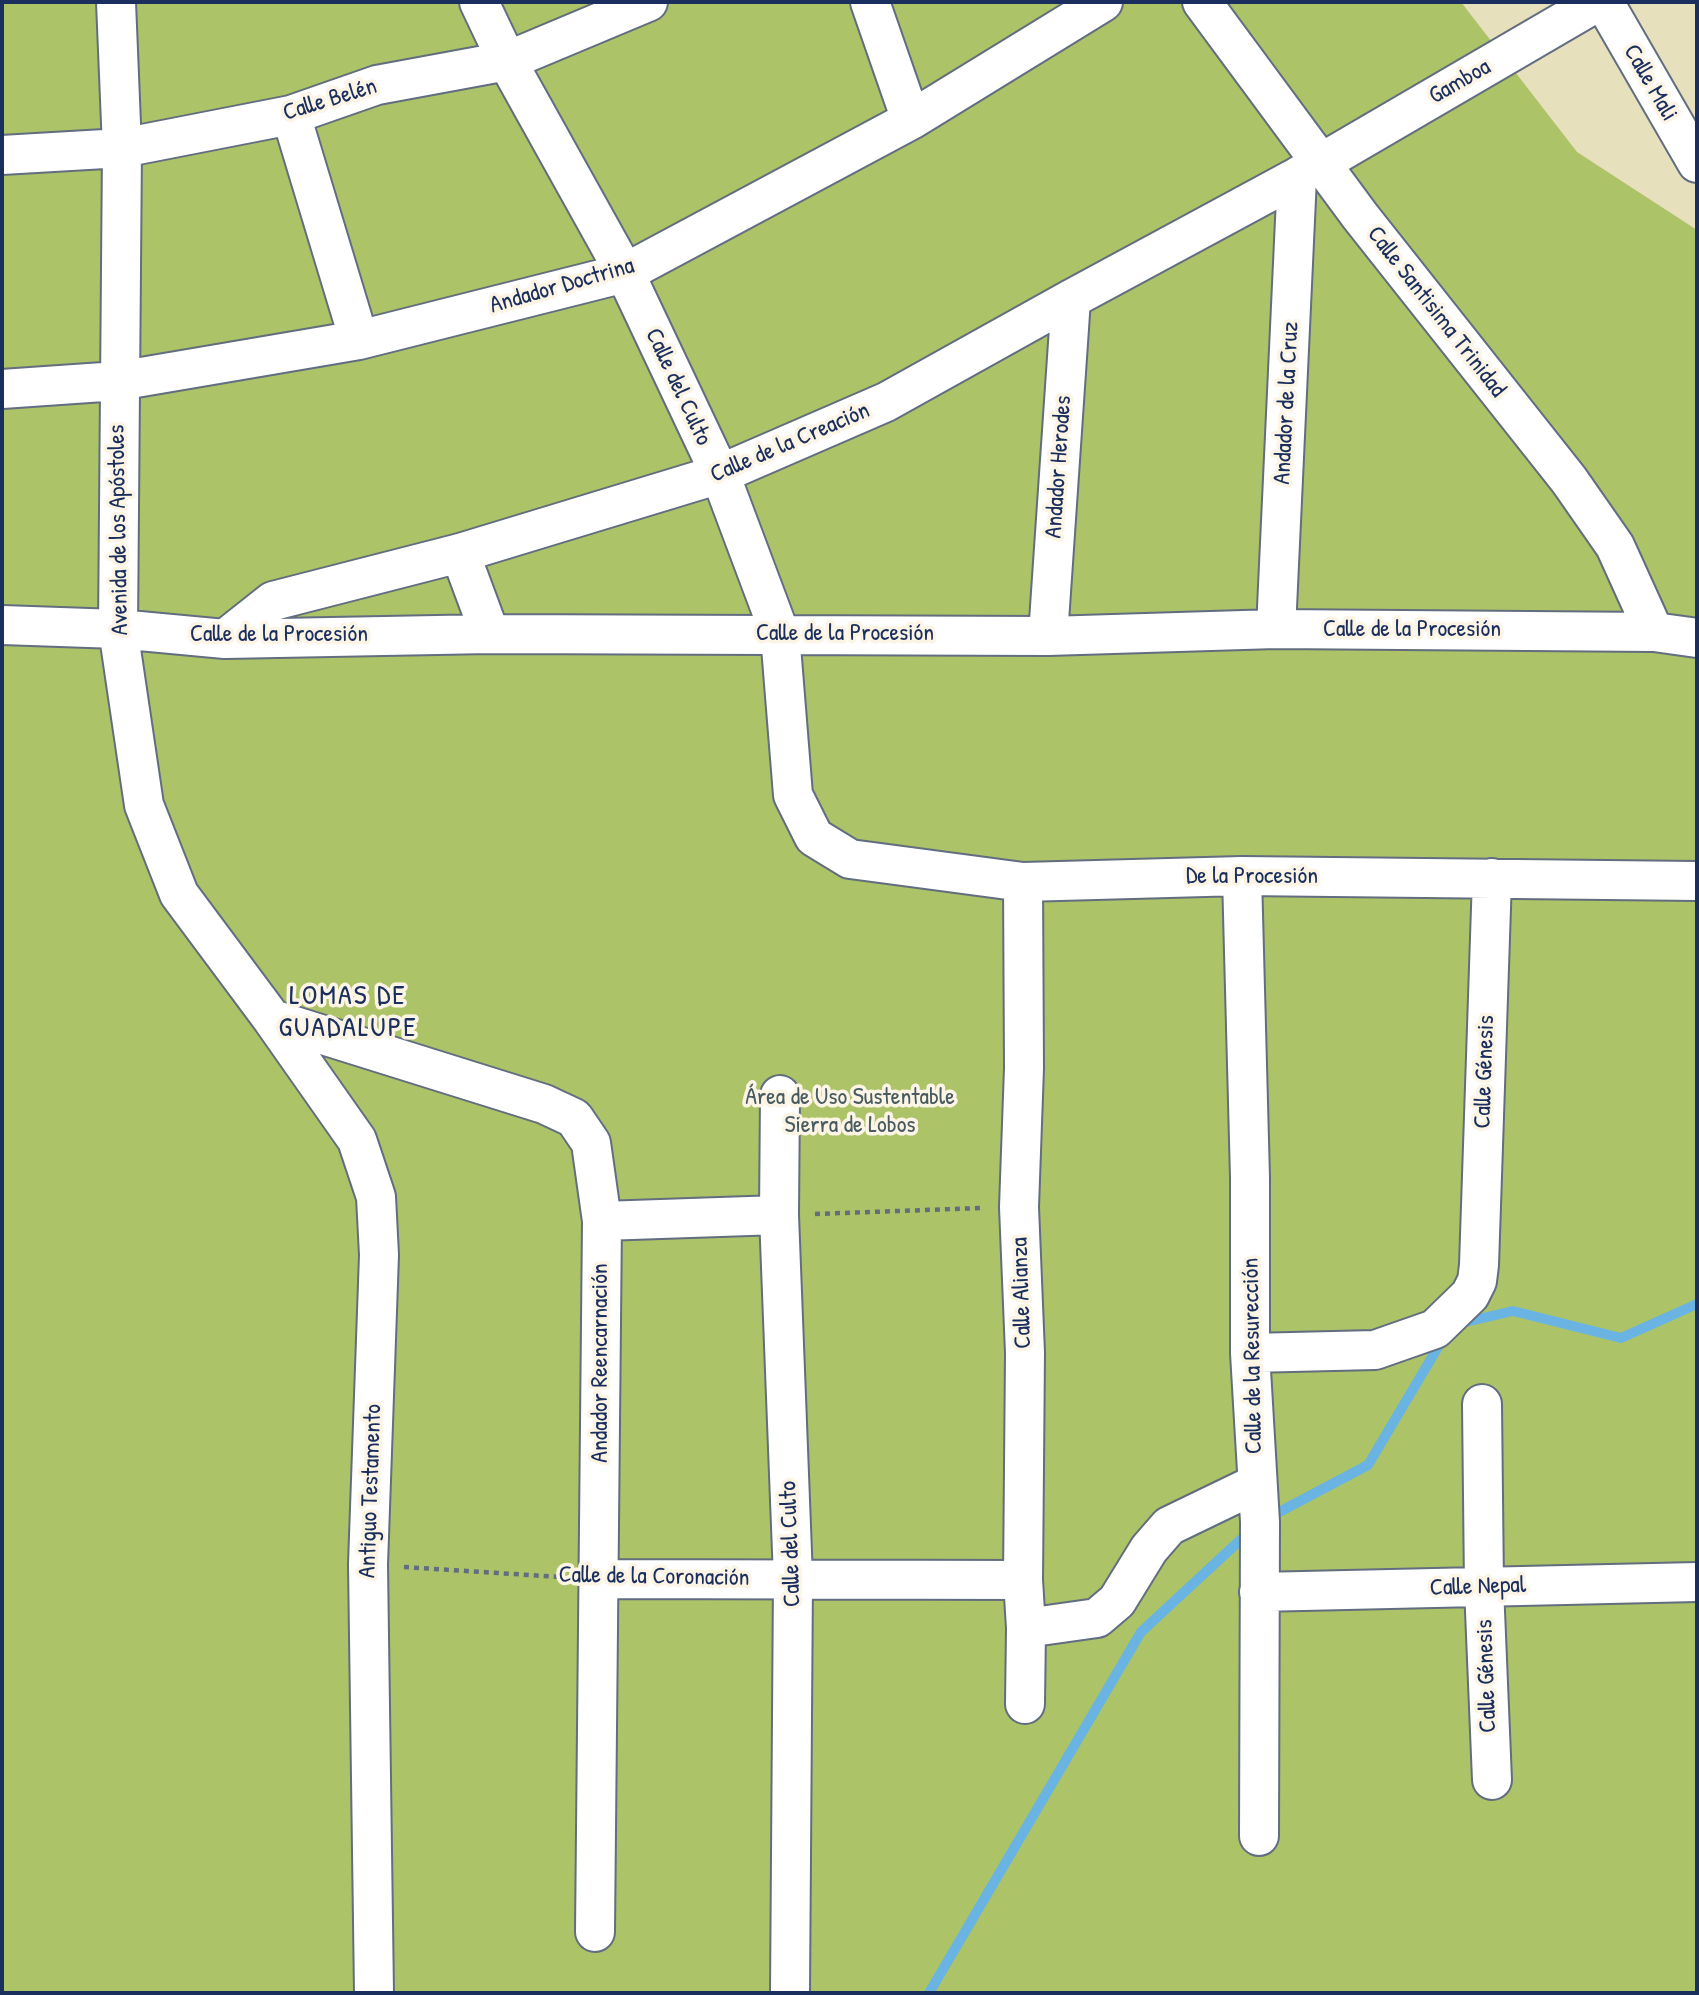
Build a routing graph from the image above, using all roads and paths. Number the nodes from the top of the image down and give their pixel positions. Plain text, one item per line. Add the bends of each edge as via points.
1 (116, 2) edge
2 (480, 2) edge
3 (648, 2) edge
4 (870, 2) edge
5 (1103, 2) edge
6 (1202, 2) edge
7 (1597, 2) edge
8 (1604, 2) edge
9 (507, 61) junction
10 (291, 115) junction
11 (911, 120) junction
12 (122, 148) junction
13 (2, 155) edge
14 (1697, 163) edge
15 (1310, 170) junction
16 (625, 273) junction
17 (1070, 299) junction
18 (359, 340) junction
19 (118, 381) junction
20 (2, 389) edge
21 (720, 474) junction
22 (460, 553) junction
23 (2, 625) edge
24 (118, 629) junction
25 (1276, 629) junction
26 (490, 634) junction
27 (780, 634) junction
28 (1685, 634) edge
29 (1048, 636) junction
30 (225, 639) junction
31 (814, 837) joint
32 (1242, 876) junction
33 (1492, 878) junction
34 (1697, 881) edge
35 (1023, 882) junction
36 (272, 1019) junction
37 (780, 1095) dead end
38 (1019, 1207) junction
39 (779, 1215) junction
40 (602, 1221) junction
41 (1250, 1353) junction
42 (1482, 1404) dead end
43 (1256, 1484) junction
44 (368, 1564) junction
45 (793, 1578) junction
46 (599, 1579) junction
47 (1023, 1580) junction
48 (1697, 1582) edge
49 (1484, 1587) junction
50 (1259, 1592) junction
51 (1026, 1628) junction
52 (1026, 1704) dead end
53 (1492, 1780) dead end
54 (1259, 1836) dead end
55 (595, 1932) dead end
56 (374, 1993) edge
57 (790, 1993) edge

1 - 12 street, Avenida de los Apóstoles
2 - 9 street, Calle del Culto
3 - 9 street, Calle Belén
4 - 11 street
5 - 11 street, Andador Doctrina
6 - 15 street, Calle Santisima Trinidad
7 - 15 street, Gamboa
8 - 14 street, Calle Mali
9 - 10 street, Calle Belén via 377,85
9 - 16 street, Calle del Culto
10 - 12 street, Calle Belén
10 - 18 street
11 - 16 street, Andador Doctrina
12 - 13 street, Calle Belén
12 - 19 street, Avenida de los Apóstoles
15 - 17 street, Calle de la Creación
15 - 25 street, Andador de la Cruz
15 - 28 street, Calle Santisima Trinidad via 1360,216
16 - 18 street, Andador Doctrina
16 - 21 street, Calle del Culto
17 - 21 street, Calle de la Creación via 886,402
17 - 29 street, Andador Herodes
18 - 19 street, Andador Doctrina
19 - 20 street, Andador Doctrina
19 - 24 street, Avenida de los Apóstoles
21 - 22 street, Calle de la Creación
21 - 27 street, Calle del Culto
22 - 26 street
22 - 30 street, Calle de la Creación via 273,601
23 - 24 street, Calle de la Procesión
24 - 30 street, Calle de la Procesión
24 - 36 street, Avenida de los Apóstoles via 144,805 179,894
25 - 28 street, Calle de la Procesión
25 - 29 street, Calle de la Procesión
26 - 27 street, Calle de la Procesión
26 - 30 street, Calle de la Procesión
27 - 29 street, Calle de la Procesión
27 - 31 street, Calle del Culto via 793,795
31 - 35 street, De la Procesión via 850,859
32 - 33 street, De la Procesión
32 - 35 street, De la Procesión
32 - 41 street, Calle de la Resurección
33 - 34 street, De la Procesión
33 - 41 street, Calle Génesis via 1479,1265 1470,1295 1435,1329 1375,1350
35 - 38 street, Calle Alianza
36 - 40 street, Andador Reencarnación via 544,1104 573,1118 591,1143
36 - 44 street, Antiguo Testamento via 357,1140 376,1197 379,1255
37 - 39 street, Calle del Culto
38 - 39 path
38 - 47 street, Calle Alianza via 1025,1353
39 - 40 street
39 - 45 street, Calle del Culto
40 - 46 street, Andador Reencarnación
41 - 43 street, Calle de la Resurección
42 - 49 street, Calle Génesis
43 - 50 street, Calle de la Resurección
43 - 51 street via 1169,1526 1117,1601 1097,1618
44 - 46 path, Calle de la Coronación
44 - 56 street, Antiguo Testamento
45 - 46 street, Calle de la Coronación
45 - 47 street, Calle de la Coronación
45 - 57 street, Calle del Culto
46 - 55 street, Andador Reencarnación
47 - 51 street, Calle Alianza
48 - 49 street, Calle Nepal
49 - 50 street, Calle Nepal
49 - 53 street, Calle Génesis
50 - 54 street, Calle de la Resurección
51 - 52 street, Calle Alianza

